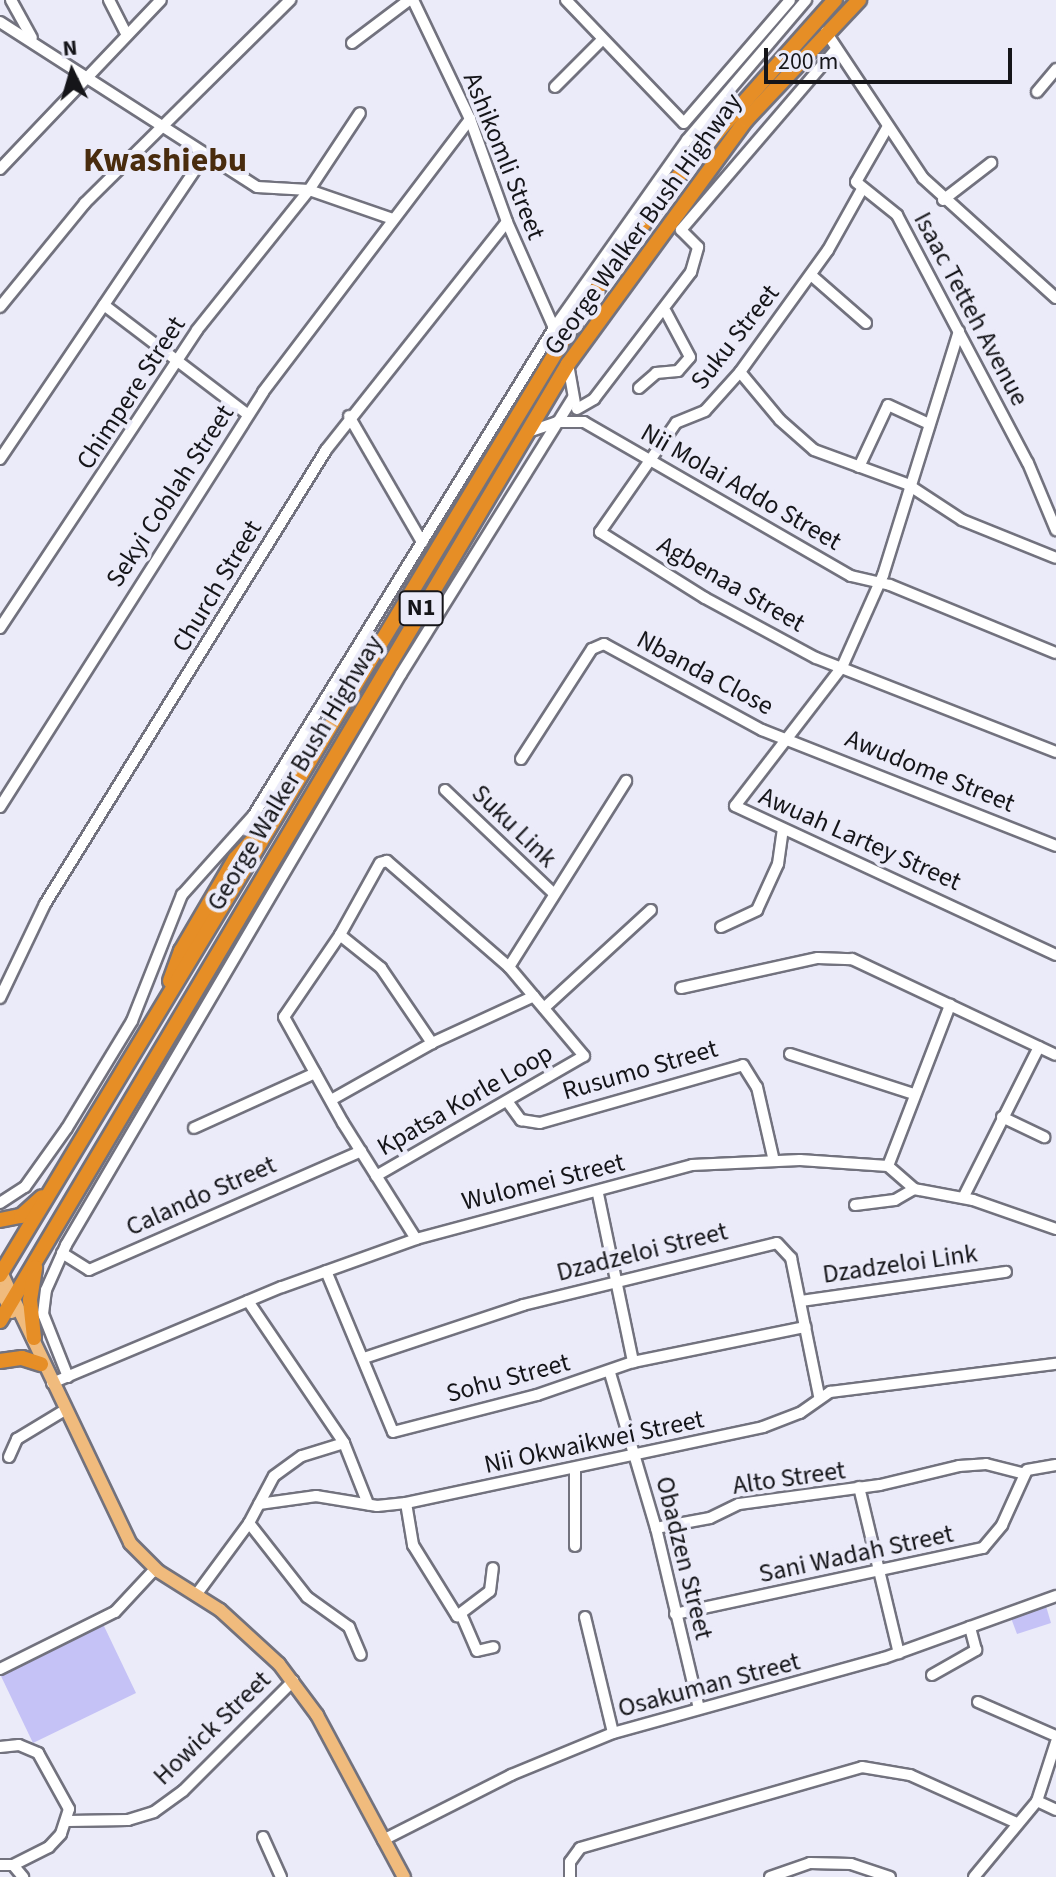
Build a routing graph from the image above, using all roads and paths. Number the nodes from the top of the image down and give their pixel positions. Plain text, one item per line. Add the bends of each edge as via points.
1 (11, 0) edge
2 (109, 0) edge
3 (161, 0) edge
4 (290, 0) edge
5 (411, 0) edge
6 (566, 0) edge
7 (790, 0) edge
8 (806, 0) edge
9 (819, 0) edge
10 (835, 0) edge
11 (859, 0) edge
12 (2, 27) edge
13 (804, 31) junction
14 (826, 32) junction
15 (127, 35) junction
16 (33, 40) junction
17 (602, 40) junction
18 (352, 43) dead end
19 (836, 49) junction
20 (1056, 69) edge
21 (86, 76) junction
22 (555, 87) dead end
23 (1037, 92) dead end
24 (360, 113) dead end
25 (470, 119) junction
26 (162, 128) junction
27 (887, 128) junction
28 (204, 157) junction
29 (991, 163) dead end
30 (0, 169) edge
31 (309, 190) junction
32 (861, 191) junction
33 (943, 200) junction
34 (390, 218) junction
35 (507, 222) junction
36 (811, 275) junction
37 (1056, 298) edge
38 (104, 305) junction
39 (0, 307) edge
40 (666, 312) junction
41 (866, 323) dead end
42 (554, 328) junction
43 (959, 331) junction
44 (176, 360) junction
45 (568, 364) junction
46 (740, 372) junction
47 (639, 388) dead end
48 (573, 398) junction
49 (577, 409) junction
50 (247, 414) junction
51 (349, 416) junction
52 (557, 422) junction
53 (584, 422) junction
54 (927, 423) junction
55 (528, 433) junction
56 (648, 456) junction
57 (0, 459) edge
58 (859, 467) junction
59 (907, 484) junction
60 (1056, 530) edge
61 (600, 532) joint
62 (422, 542) junction
63 (1056, 558) edge
64 (878, 585) junction
65 (0, 628) edge
66 (1056, 653) edge
67 (842, 667) junction
68 (787, 738) junction
69 (1056, 752) edge
70 (521, 759) dead end
71 (626, 781) dead end
72 (445, 790) dead end
73 (0, 807) edge
74 (783, 830) junction
75 (1056, 846) edge
76 (553, 893) junction
77 (651, 910) dead end
78 (721, 927) dead end
79 (340, 935) junction
80 (1056, 955) edge
81 (509, 967) junction
82 (681, 988) dead end
83 (534, 996) junction
84 (0, 998) edge
85 (950, 1005) junction
86 (544, 1008) junction
87 (432, 1043) junction
88 (1039, 1047) junction
89 (790, 1054) dead end
90 (1056, 1055) edge
91 (315, 1073) junction
92 (914, 1094) junction
93 (331, 1100) junction
94 (507, 1101) junction
95 (1002, 1117) junction
96 (194, 1128) dead end
97 (1044, 1137) dead end
98 (361, 1151) junction
99 (774, 1161) junction
100 (888, 1166) junction
101 (376, 1176) junction
102 (54, 1186) junction
103 (914, 1189) junction
104 (598, 1194) junction
105 (963, 1198) junction
106 (0, 1203) edge
107 (855, 1205) dead end
108 (0, 1220) edge
109 (1056, 1229) edge
110 (416, 1239) junction
111 (62, 1253) junction
112 (38, 1254) junction
113 (326, 1271) junction
114 (1006, 1272) dead end
115 (0, 1273) edge
116 (615, 1281) junction
117 (0, 1290) edge
118 (248, 1301) junction
119 (801, 1301) junction
120 (11, 1302) junction
121 (0, 1321) edge
122 (805, 1327) junction
123 (34, 1338) junction
124 (364, 1358) junction
125 (0, 1361) edge
126 (633, 1362) junction
127 (1056, 1364) edge
128 (44, 1367) junction
129 (610, 1373) junction
130 (68, 1377) junction
131 (52, 1383) junction
132 (819, 1396) junction
133 (65, 1410) junction
134 (344, 1443) junction
135 (9, 1457) dead end
136 (636, 1457) junction
137 (1056, 1465) edge
138 (575, 1471) junction
139 (1025, 1474) junction
140 (859, 1487) junction
141 (406, 1503) junction
142 (259, 1504) junction
143 (368, 1504) junction
144 (249, 1523) junction
145 (656, 1528) junction
146 (575, 1546) dead end
147 (493, 1568) dead end
148 (155, 1569) junction
149 (882, 1572) junction
150 (196, 1595) junction
151 (1056, 1596) edge
152 (461, 1614) junction
153 (675, 1614) junction
154 (585, 1617) dead end
155 (970, 1627) junction
156 (494, 1647) dead end
157 (899, 1653) junction
158 (361, 1655) dead end
159 (0, 1669) edge
160 (932, 1675) dead end
161 (293, 1681) junction
162 (978, 1702) dead end
163 (699, 1708) junction
164 (613, 1733) junction
165 (1056, 1739) edge
166 (0, 1747) edge
167 (1037, 1801) junction
168 (1056, 1810) edge
169 (68, 1821) junction
170 (1017, 1823) junction
171 (263, 1837) dead end
172 (383, 1840) junction
173 (0, 1865) edge
174 (13, 1865) junction
175 (978, 1875) edge
176 (23, 1877) edge
177 (281, 1877) edge
178 (404, 1877) edge
179 (570, 1877) edge
180 (770, 1877) edge
181 (890, 1877) edge

1 - 16 street
2 - 15 street
3 - 15 street
4 - 26 street
5 - 18 street
5 - 25 street, Ashikomli Street
6 - 17 street
7 - 17 street via 684,123
8 - 42 street via 687,140
9 - 13 highway
10 - 13 highway, George Walker Bush Highway / N1
11 - 14 highway, George Walker Bush Highway / N1
12 - 16 street
13 - 102 highway, George Walker Bush Highway / N1 via 675,180 579,314 279,811 235,859 181,951 159,1009
14 - 19 street
14 - 45 highway, George Walker Bush Highway / N1 via 691,190
15 - 21 street
16 - 21 street
17 - 22 street
19 - 27 street
19 - 40 street via 681,230 698,247 691,272
20 - 23 street
21 - 26 street
21 - 30 street
24 - 31 street, Chimpere Street
25 - 34 street, Sekyi Coblah Street
25 - 35 street, Ashikomli Street
26 - 28 street
26 - 39 street via 85,203
27 - 32 street via 856,176
27 - 33 street
28 - 31 street via 257,187
28 - 38 street
29 - 33 street
31 - 34 street
31 - 44 street, Chimpere Street
32 - 36 street, Suku Street
32 - 43 street, Isaac Tetteh Avenue via 897,215
33 - 37 street
34 - 50 street, Sekyi Coblah Street
35 - 42 street, Ashikomli Street
35 - 51 street, Church Street
36 - 41 street
36 - 46 street, Suku Street
38 - 44 street
38 - 57 street
40 - 47 street via 690,357 678,371 656,373
40 - 49 street via 594,399
42 - 62 street
43 - 54 street, Awuah Lartey Street
43 - 60 street, Isaac Tetteh Avenue
44 - 50 street
44 - 65 street, Chimpere Street
45 - 48 street
45 - 55 highway, George Walker Bush Highway / N1
46 - 56 street, Suku Street via 705,411 676,423
46 - 58 street via 794,435 814,450
48 - 49 street
48 - 52 street
49 - 53 street
50 - 73 street, Sekyi Coblah Street
51 - 62 street
51 - 84 street, Church Street via 78,849
52 - 53 street, Nii Molai Addo Street
52 - 55 street, Nii Molai Addo Street
52 - 111 street via 236,951
53 - 56 street, Nii Molai Addo Street
54 - 58 street via 888,405
54 - 59 street, Awuah Lartey Street
55 - 112 highway, George Walker Bush Highway / N1
56 - 61 street, Suku Street
56 - 64 street, Nii Molai Addo Street via 799,548
58 - 59 street
59 - 63 street via 962,520
59 - 64 street, Awuah Lartey Street
61 - 67 street, Agbenaa Street via 705,598
62 - 106 street via 253,816 182,895 132,1021 75,1116 36,1175
64 - 66 street, Nii Molai Addo Street via 913,593
64 - 67 street, Awuah Lartey Street
67 - 68 street, Awuah Lartey Street
67 - 69 street, Agbenaa Street
68 - 70 street, Nbanda Close via 688,693 604,644 592,649
68 - 74 street, Awuah Lartey Street via 735,806
68 - 75 street, Awudome Street
71 - 76 street
72 - 76 street, Suku Link
74 - 78 street via 778,864 757,910
74 - 80 street, Awuah Lartey Street via 834,848
76 - 81 street
77 - 86 street
79 - 81 street, Kpatsa Korle Loop via 380,863 387,861
79 - 87 street via 381,968
79 - 91 street, Kpatsa Korle Loop via 284,1017
81 - 83 street, Kpatsa Korle Loop
82 - 85 street via 838,957
83 - 86 street, Kpatsa Korle Loop
83 - 87 street
85 - 88 street
85 - 92 street
86 - 94 street, Kpatsa Korle Loop via 583,1059
87 - 93 street
88 - 90 street
88 - 95 street
89 - 92 street
91 - 93 street
91 - 96 street
92 - 100 street
93 - 98 street
94 - 99 street, Rusumo Street via 521,1120 540,1123 740,1064 757,1087
94 - 101 street, Kpatsa Korle Loop
95 - 97 street
95 - 105 street
98 - 101 street
98 - 111 street, Calando Street via 89,1270
99 - 100 street, Wulomei Street
99 - 104 street, Wulomei Street via 692,1165
100 - 103 street
101 - 110 street
102 - 108 highway via 21,1216
102 - 115 highway
103 - 105 street
103 - 107 street via 904,1198
104 - 110 street, Wulomei Street via 493,1214
104 - 116 street
105 - 109 street
110 - 113 street, Wulomei Street
111 - 130 street via 46,1290 44,1323
112 - 120 highway, George Walker Bush Highway / N1
112 - 123 highway via 31,1292
113 - 118 street, Wulomei Street
113 - 124 street, Sohu Street
114 - 119 street, Dzadzeloi Link
115 - 120 main road
116 - 119 street, Dzadzeloi Street via 777,1243 789,1252
116 - 124 street, Dzadzeloi Street via 523,1305
116 - 126 street
117 - 120 main road
118 - 130 street, Wulomei Street
118 - 134 street
119 - 122 street, Dzadzeloi Street
120 - 121 highway, George Walker Bush Highway / N1
120 - 123 main road
120 - 128 main road
122 - 126 street, Sohu Street
122 - 132 street, Dzadzeloi Street
123 - 128 main road
124 - 129 street, Sohu Street via 393,1432
125 - 128 highway via 22,1358
126 - 129 street, Sohu Street
127 - 132 street, Nii Okwaikwei Street
128 - 131 main road
129 - 136 street, Obadzen Street
130 - 131 street, Wulomei Street
131 - 133 main road
132 - 136 street, Nii Okwaikwei Street via 800,1413 763,1427
133 - 135 street via 17,1439
133 - 148 main road via 130,1543
134 - 142 street via 284,1467
134 - 143 street
136 - 138 street, Nii Okwaikwei Street
136 - 145 street, Obadzen Street
137 - 139 street via 1031,1467
138 - 141 street, Nii Okwaikwei Street
138 - 146 street
139 - 140 street via 986,1464 959,1466
139 - 149 street, Sani Wadah Street via 1002,1525 983,1548
140 - 145 street, Alto Street via 739,1504 710,1518
140 - 149 street, Alto Street
141 - 143 street, Nii Okwaikwei Street
141 - 152 street via 413,1545 453,1613
142 - 143 street, Nii Okwaikwei Street via 316,1496
142 - 144 street
144 - 150 street
144 - 158 street via 307,1597 349,1627
145 - 153 street, Obadzen Street
147 - 152 street via 494,1585
148 - 150 main road
148 - 159 street via 115,1612
149 - 153 street, Sani Wadah Street
149 - 157 street, Alto Street
150 - 161 main road via 249,1634
151 - 155 street, Osakuman Street
152 - 156 street via 477,1651
153 - 163 street, Obadzen Street
154 - 164 street
155 - 157 street, Osakuman Street
155 - 160 street via 976,1650
157 - 163 street, Osakuman Street
161 - 169 street, Howick Street via 183,1791 154,1812 128,1820
161 - 172 main road
162 - 165 street
163 - 164 street, Osakuman Street
164 - 172 street, Osakuman Street via 511,1775
165 - 167 street
166 - 169 street via 19,1745 38,1753 64,1793
167 - 168 street
167 - 170 street
169 - 174 street via 49,1847
170 - 175 street
170 - 179 street via 910,1775 862,1767 580,1848 570,1862
171 - 177 street
172 - 178 main road
173 - 174 street
174 - 176 street
180 - 181 street via 810,1863 851,1864

